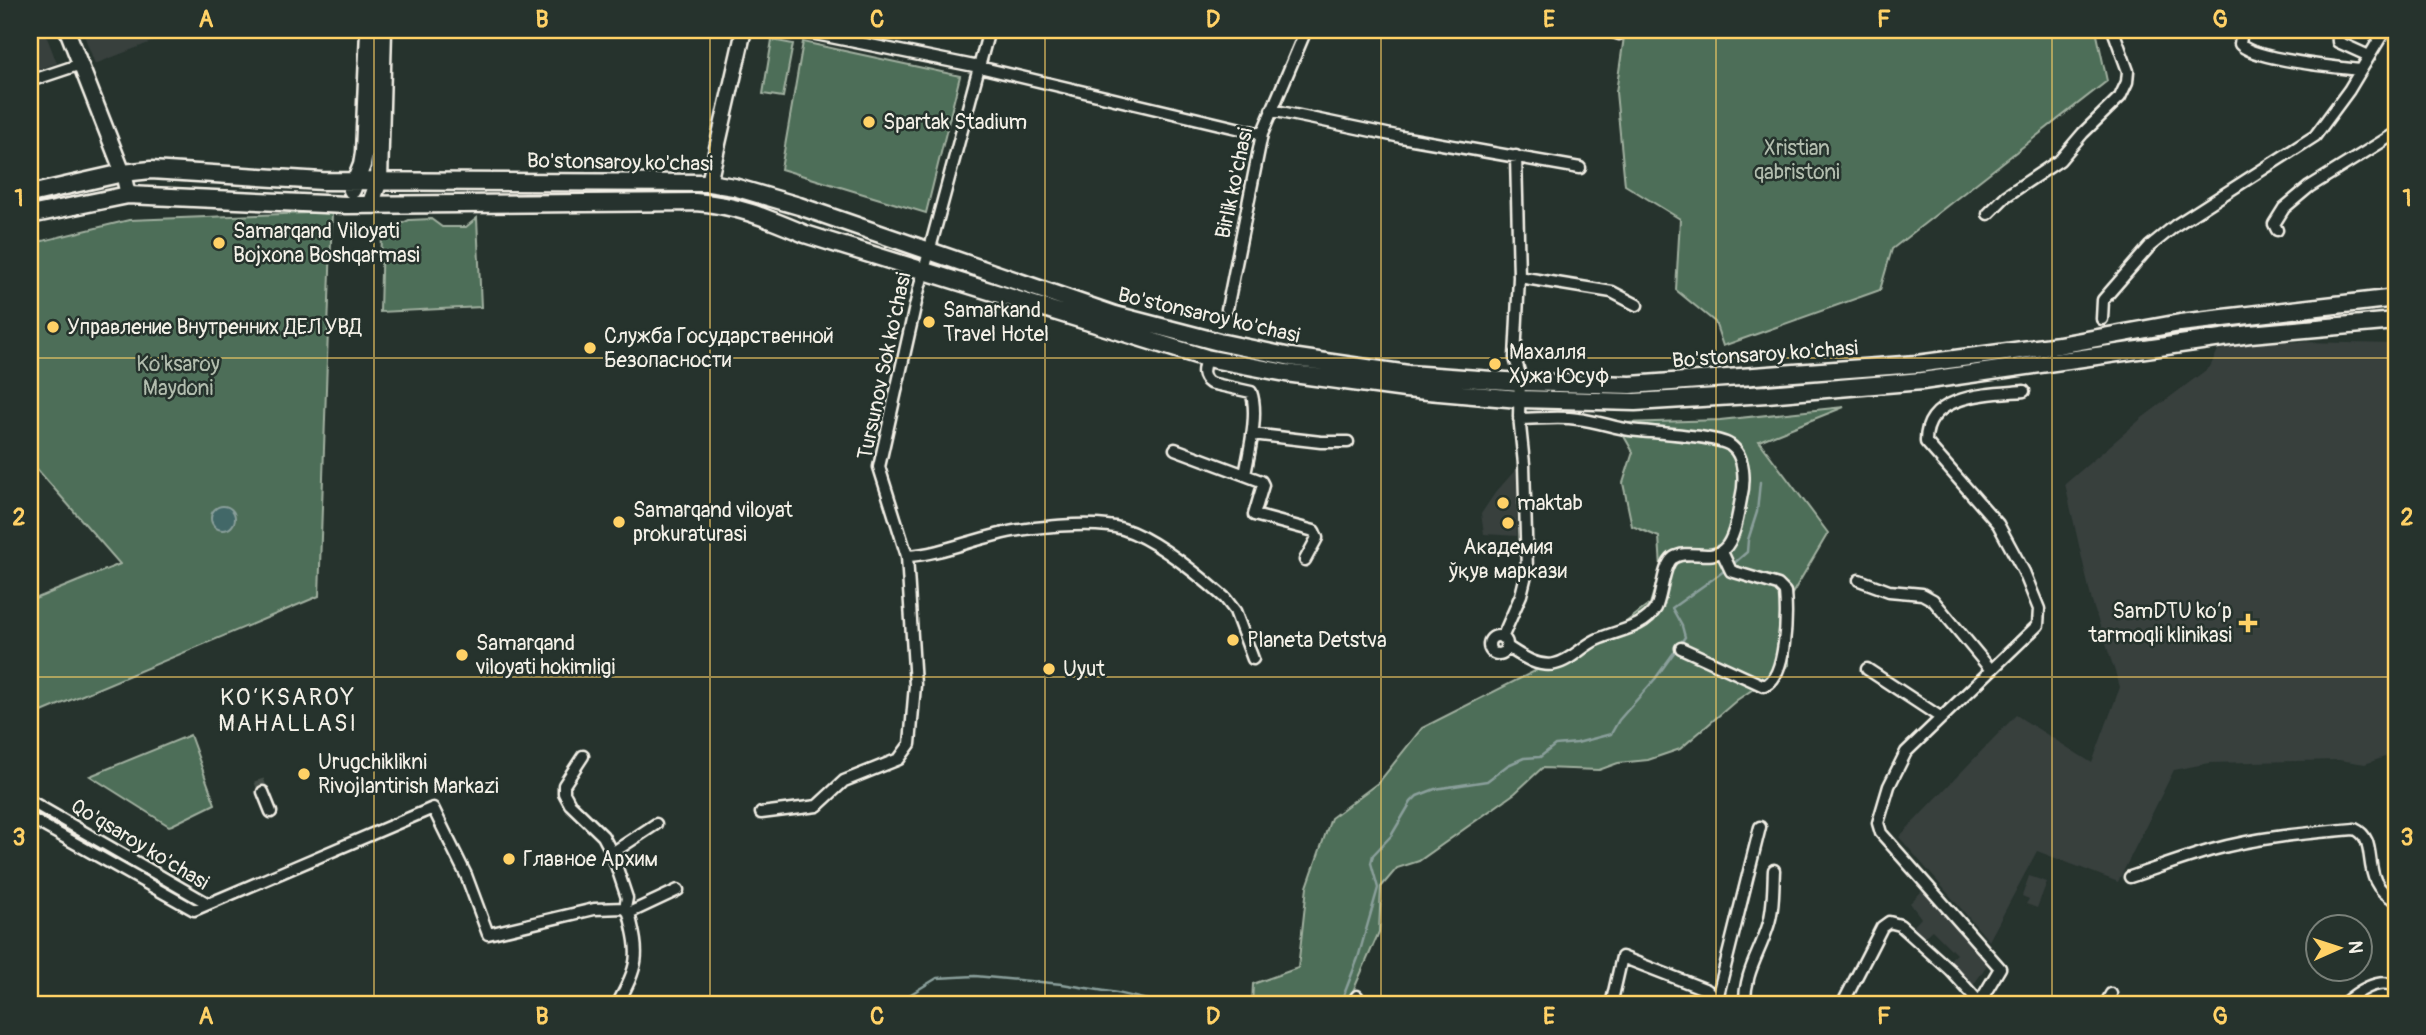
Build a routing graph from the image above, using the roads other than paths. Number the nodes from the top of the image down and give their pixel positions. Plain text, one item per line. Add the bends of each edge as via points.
1 (67, 30) edge
2 (369, 30) edge
3 (383, 30) edge
4 (744, 30) edge
5 (796, 30) edge
6 (989, 30) edge
7 (1306, 30) edge
8 (1608, 30) edge
9 (2113, 30) edge
10 (2242, 30) edge
11 (2337, 30) edge
12 (2385, 30) edge
13 (1619, 34) dead end
14 (2369, 56) junction
15 (80, 64) junction
16 (979, 67) junction
17 (2360, 70) junction
18 (30, 81) edge
19 (1271, 110) junction
20 (2396, 133) edge
21 (1262, 134) junction
22 (1516, 156) junction
23 (1580, 168) dead end
24 (123, 173) junction
25 (355, 181) junction
26 (379, 181) junction
27 (709, 183) junction
28 (30, 194) edge
29 (128, 195) junction
30 (346, 205) junction
31 (370, 205) junction
32 (1988, 214) dead end
33 (30, 215) edge
34 (2277, 230) dead end
35 (932, 247) junction
36 (924, 269) junction
37 (1519, 277) junction
38 (2396, 298) edge
39 (1637, 305) dead end
40 (1227, 309) dead end
41 (2102, 319) dead end
42 (2396, 321) edge
43 (1206, 358) junction
44 (1520, 382) junction
45 (2024, 391) dead end
46 (1520, 399) junction
47 (1519, 419) junction
48 (1252, 434) junction
49 (1348, 442) dead end
50 (1175, 449) dead end
51 (1245, 475) junction
52 (1722, 552) junction
53 (907, 556) junction
54 (1305, 560) dead end
55 (1859, 580) dead end
56 (1681, 648) dead end
57 (1253, 659) dead end
58 (1867, 669) dead end
59 (1991, 670) junction
60 (1940, 717) junction
61 (583, 756) dead end
62 (263, 792) tunnel mouth
63 (30, 801) edge
64 (271, 812) dead end
65 (761, 813) dead end
66 (30, 818) edge
67 (656, 824) dead end
68 (1760, 827) dead end
69 (612, 853) junction
70 (1774, 870) dead end
71 (2130, 877) dead end
72 (678, 890) dead end
73 (2396, 900) edge
74 (207, 903) junction
75 (627, 910) junction
76 (2396, 986) edge
77 (2111, 994) dead end
78 (1720, 1003) edge
79 (1979, 1004) edge
80 (617, 1005) edge
81 (1611, 1005) edge
82 (1745, 1005) edge
83 (1842, 1005) edge
84 (2105, 1005) edge
85 (2342, 1005) edge

1 - 15 main road
2 - 25 main road via 364,153
3 - 26 main road
4 - 27 main road
5 - 16 street
6 - 16 street, Tursunov Sok ko'chasi
7 - 19 street, Birlik ko'chasi
8 - 13 street
9 - 32 street via 2128,71 2120,97 2060,160 2006,196
10 - 17 street via 2240,44 2245,50
11 - 14 street via 2337,41
12 - 14 street
14 - 17 street
15 - 18 street
15 - 24 main road
16 - 21 street
16 - 35 street, Tursunov Sok ko'chasi
17 - 41 street via 2315,136 2150,246 2102,300
19 - 21 street, Birlik ko'chasi
19 - 22 street
20 - 34 street via 2309,187 2284,208 2274,223
21 - 40 street, Birlik ko'chasi
22 - 23 street
22 - 37 street
24 - 25 main road, Bo'stonsaroy ko'chasi via 150,170
24 - 28 main road, Bo'stonsaroy ko'chasi
24 - 29 main road
25 - 26 main road, Bo'stonsaroy ko'chasi
25 - 30 main road
26 - 27 main road, Bo'stonsaroy ko'chasi
26 - 31 main road
27 - 35 main road, Bo'stonsaroy ko'chasi
29 - 30 main road, Bo'stonsaroy ko'chasi
29 - 33 main road, Bo'stonsaroy ko'chasi
30 - 31 main road, Bo'stonsaroy ko'chasi
31 - 36 main road, Bo'stonsaroy ko'chasi via 724,204
35 - 36 street, Tursunov Sok ko'chasi
35 - 44 main road, Bo'stonsaroy ko'chasi via 1115,316 1219,342 1408,374
36 - 43 main road, Bo'stonsaroy ko'chasi
36 - 53 street, Tursunov Sok ko'chasi via 879,467
37 - 39 street via 1612,292
37 - 44 street via 1515,358
38 - 44 main road, Bo'stonsaroy ko'chasi via 2180,323 1917,364 1631,385
42 - 46 main road, Bo'stonsaroy ko'chasi via 2250,334 1923,381 1635,402
43 - 46 main road, Bo'stonsaroy ko'chasi via 1405,390
43 - 48 street via 1202,374 1210,383 1251,392
44 - 46 street
45 - 59 street via 1960,398 1943,408 1929,424 1926,436 1929,447 1998,524 2039,610 2038,625
46 - 47 street
47 - 52 street via 1576,418 1730,445 1740,458 1744,482 1731,539
47 - 52 street via 1527,571 1504,642 1522,657 1555,664 1597,639 1624,631 1648,617 1660,599 1673,558
48 - 49 street
48 - 51 street
50 - 51 street
51 - 54 street via 1263,483 1255,517 1314,531 1317,538
52 - 56 street via 1731,570 1778,585 1785,592 1782,657 1775,678 1764,686
53 - 57 street via 939,552 1023,528 1124,529 1226,598
53 - 65 street, Tursunov Sok ko'chasi via 915,685 906,752 900,759 844,781 817,806
55 - 59 street via 1933,600
58 - 60 street
59 - 60 street
60 - 79 street via 1899,763 1878,828 2000,968
61 - 69 street via 564,785 564,793 603,836
62 - 64 street
63 - 74 street, Qo'qsaroy ko'chasi
66 - 74 street, Qo'qsaroy ko'chasi via 194,910
67 - 69 street
68 - 78 street
69 - 75 street
70 - 82 street via 1771,916 1748,973
71 - 73 street via 2238,844 2355,829 2367,838 2376,883
72 - 75 street
74 - 75 street via 433,808 488,934 594,909
75 - 80 street via 638,949 631,979
76 - 85 street via 2379,983 2355,993
77 - 84 street
78 - 81 street via 1707,990 1622,957
79 - 83 street via 1951,971 1900,925 1889,922 1882,927

